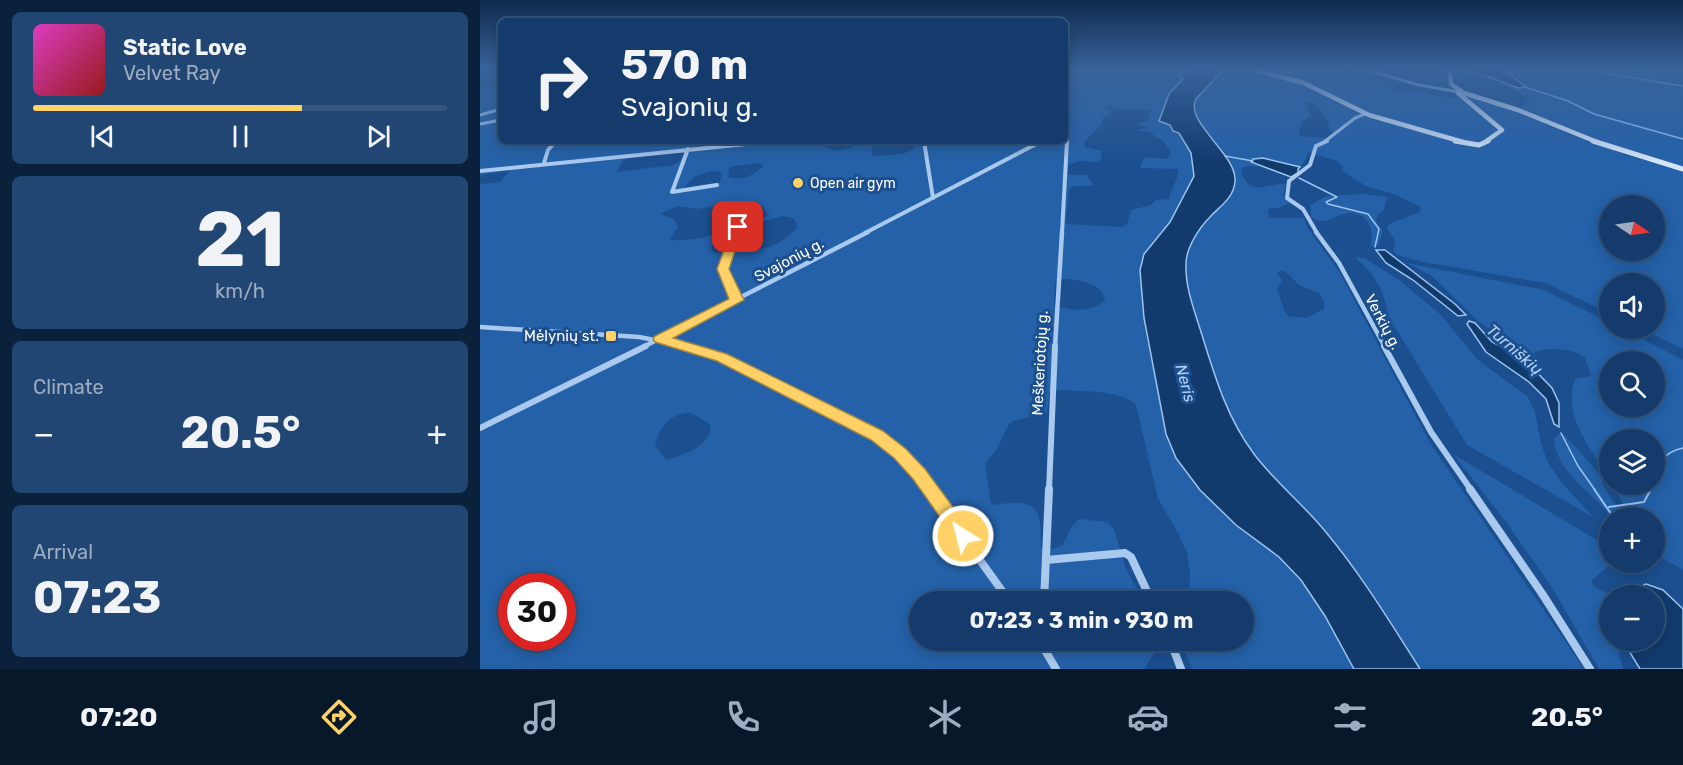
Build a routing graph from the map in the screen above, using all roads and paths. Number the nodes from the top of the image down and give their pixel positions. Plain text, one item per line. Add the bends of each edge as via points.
1 (1338, 100) edge
2 (1465, 100) edge
3 (1488, 100) edge
4 (498, 111) edge
5 (1365, 114) junction
6 (480, 115) edge
7 (498, 121) edge
8 (480, 124) edge
9 (553, 144) edge
10 (743, 144) edge
11 (924, 144) edge
12 (1036, 144) edge
13 (1068, 144) edge
14 (688, 149) junction
15 (544, 163) junction
16 (1683, 169) edge
17 (480, 171) edge
18 (717, 185) dead end
19 (933, 198) junction
20 (717, 207) dead end
21 (738, 300) junction
22 (480, 327) edge
23 (660, 339) junction
24 (480, 428) edge
25 (1046, 560) junction
26 (1002, 591) edge
27 (1045, 591) edge
28 (1147, 591) edge
29 (1045, 651) edge
30 (1174, 651) edge
31 (1056, 669) edge
32 (1181, 669) edge
33 (1590, 669) edge

1 - 5 main road
2 - 5 main road via 1500,127 1501,132 1483,144 1470,145
3 - 16 main road via 1614,149
4 - 6 street
5 - 33 street, Verkių g. via 1316,146 1310,165 1290,181 1287,198 1305,212 1338,263 1431,432
7 - 8 street
9 - 15 street
10 - 14 street
11 - 19 street
12 - 19 street, Svajonių g.
13 - 25 street, Meškeriotojų g.
14 - 15 street
14 - 18 street via 672,192
15 - 17 street
19 - 21 street, Svajonių g.
20 - 21 street via 731,224 741,229 723,269
21 - 23 street, Svajonių g.
22 - 23 street
23 - 24 street, Svajonių g.
23 - 26 street via 722,357 889,444 919,474
25 - 27 street, Meškeriotojų g.
25 - 28 street via 1125,553 1131,557
29 - 31 street
30 - 32 street

